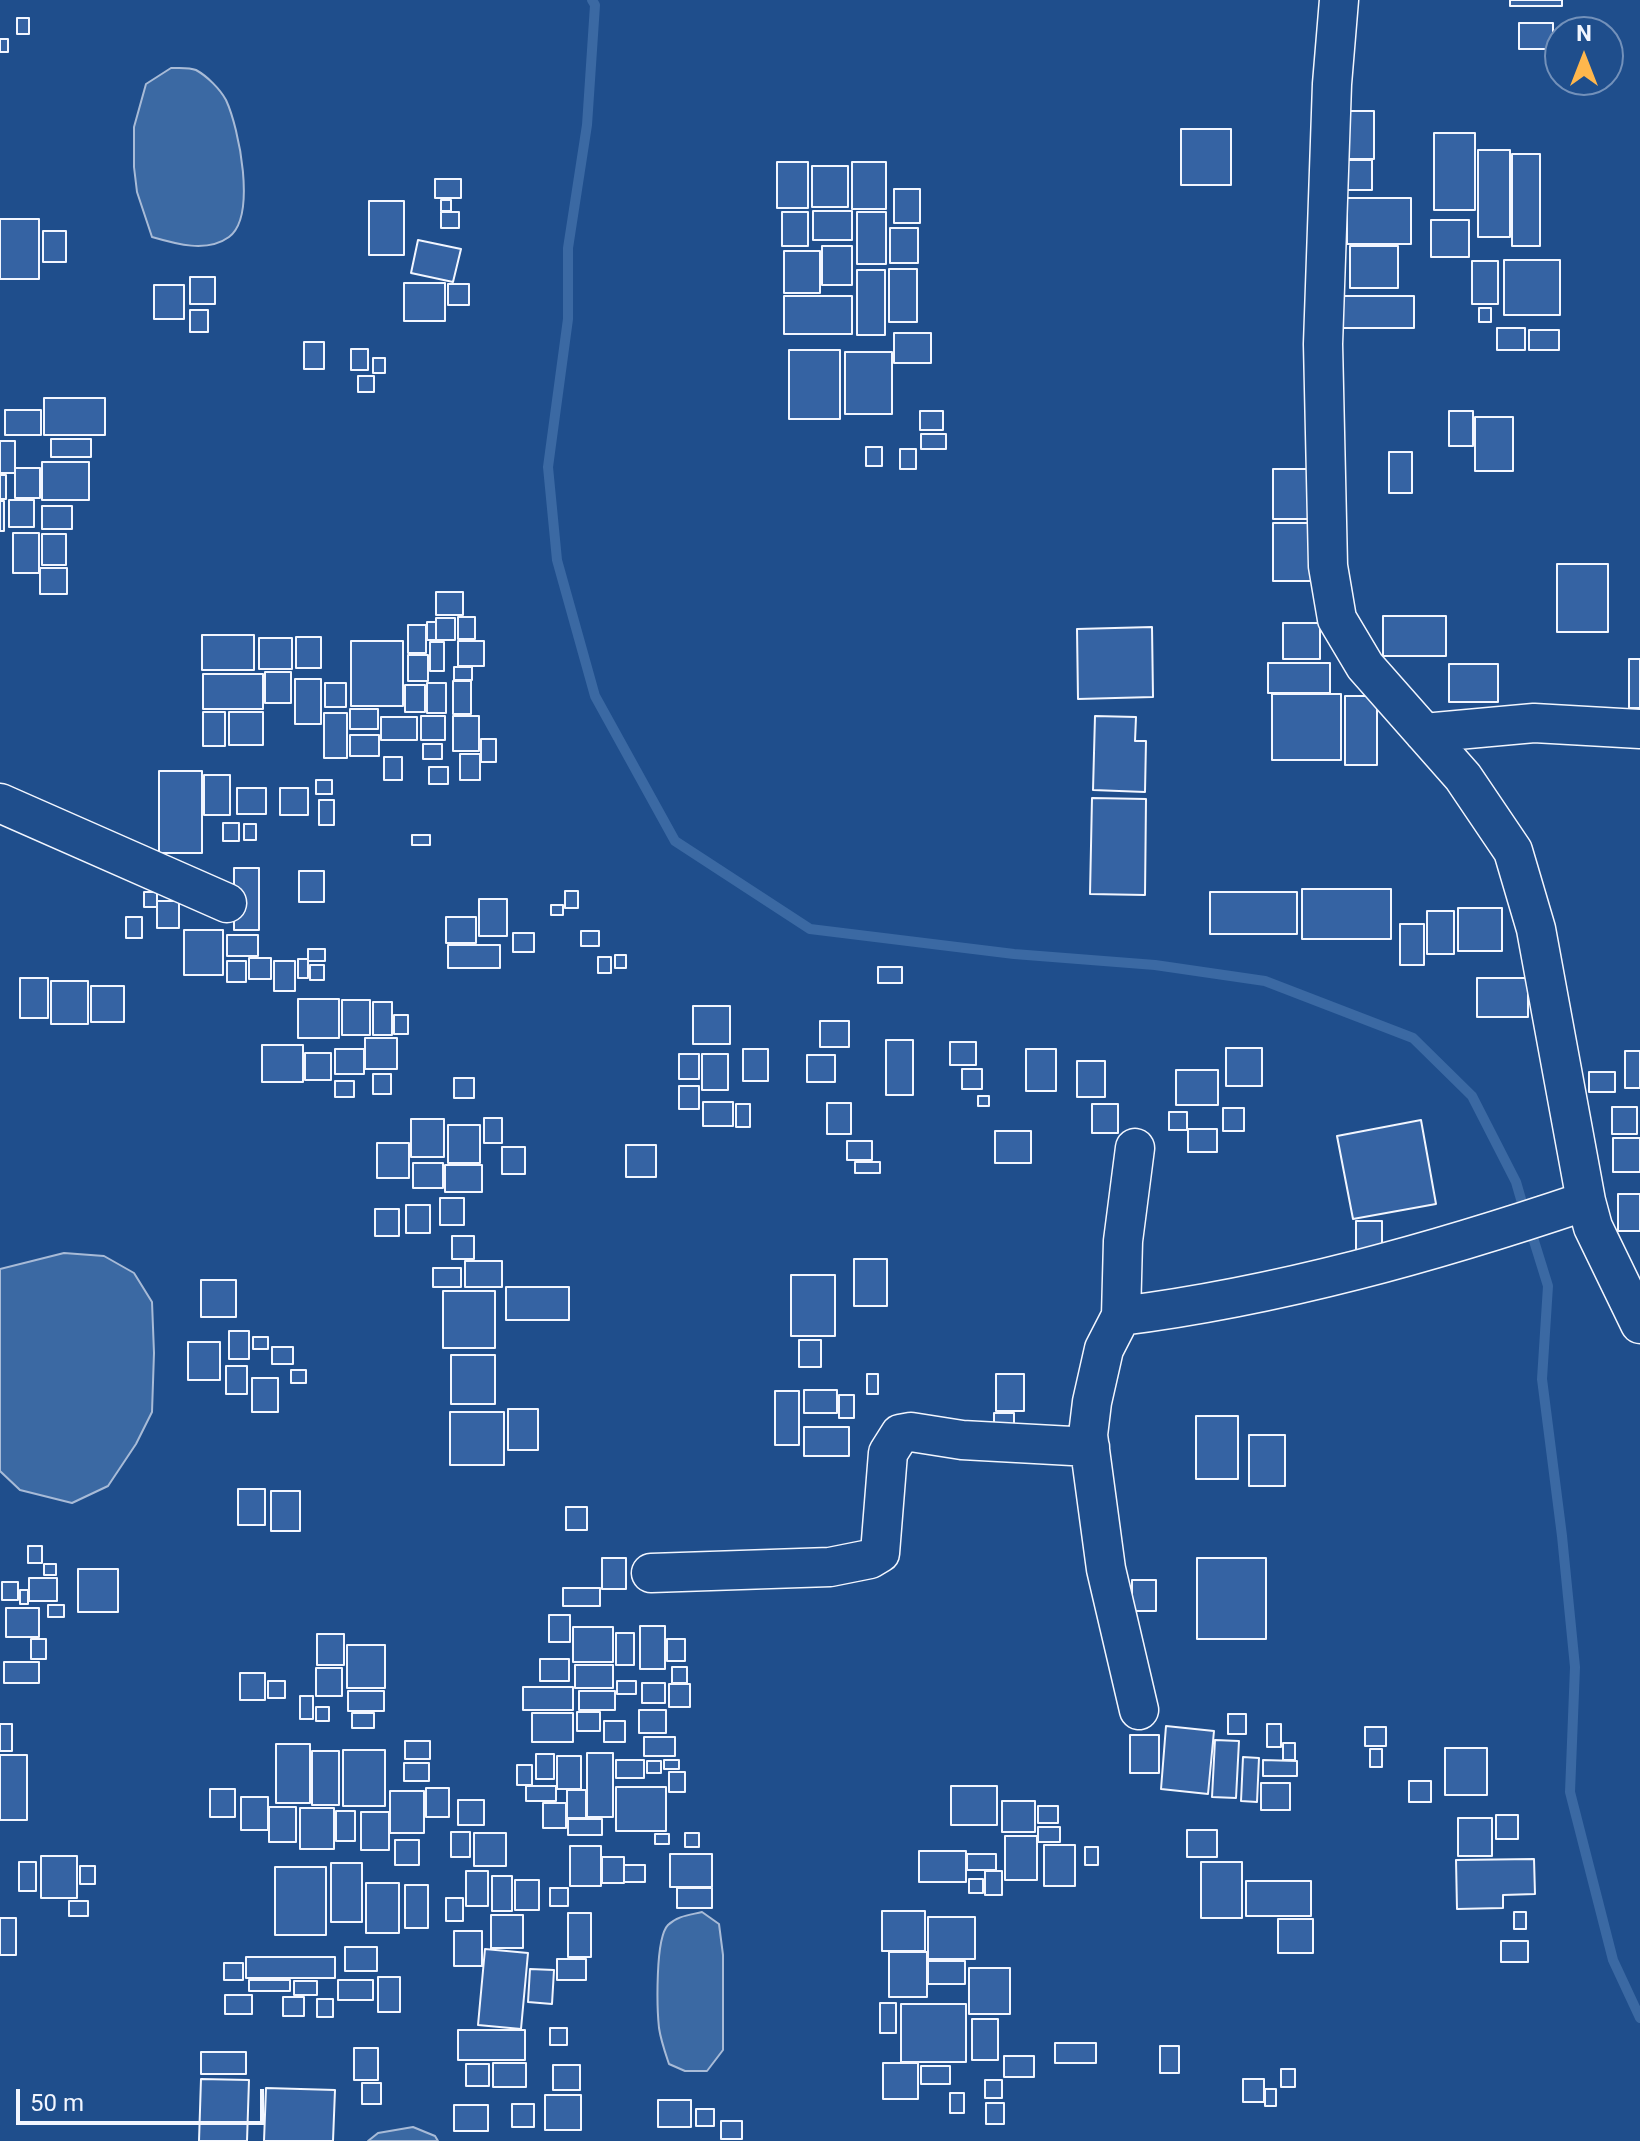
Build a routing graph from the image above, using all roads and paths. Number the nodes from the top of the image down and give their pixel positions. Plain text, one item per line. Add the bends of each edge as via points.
1 (1339, 0) edge
2 (1640, 729) edge
3 (1424, 733) junction
4 (0, 803) edge
5 (227, 903) dead end
6 (1135, 1148) dead end
7 (1574, 1205) junction
8 (1121, 1316) junction
9 (1640, 1324) edge
10 (1090, 1447) junction
11 (651, 1573) dead end
12 (1139, 1710) dead end

1 - 3 street via 1323,344 1328,566 1337,619 1365,666
2 - 3 street via 1534,723
3 - 7 street via 1463,777 1513,851 1536,929
4 - 5 street
6 - 8 street via 1123,1241
7 - 8 street via 1447,1245 1210,1304
7 - 9 street via 1593,1227
8 - 10 street via 1104,1349 1092,1402
10 - 11 street via 900,1434 888,1453 880,1553 870,1559 830,1567
10 - 12 street via 1106,1569

